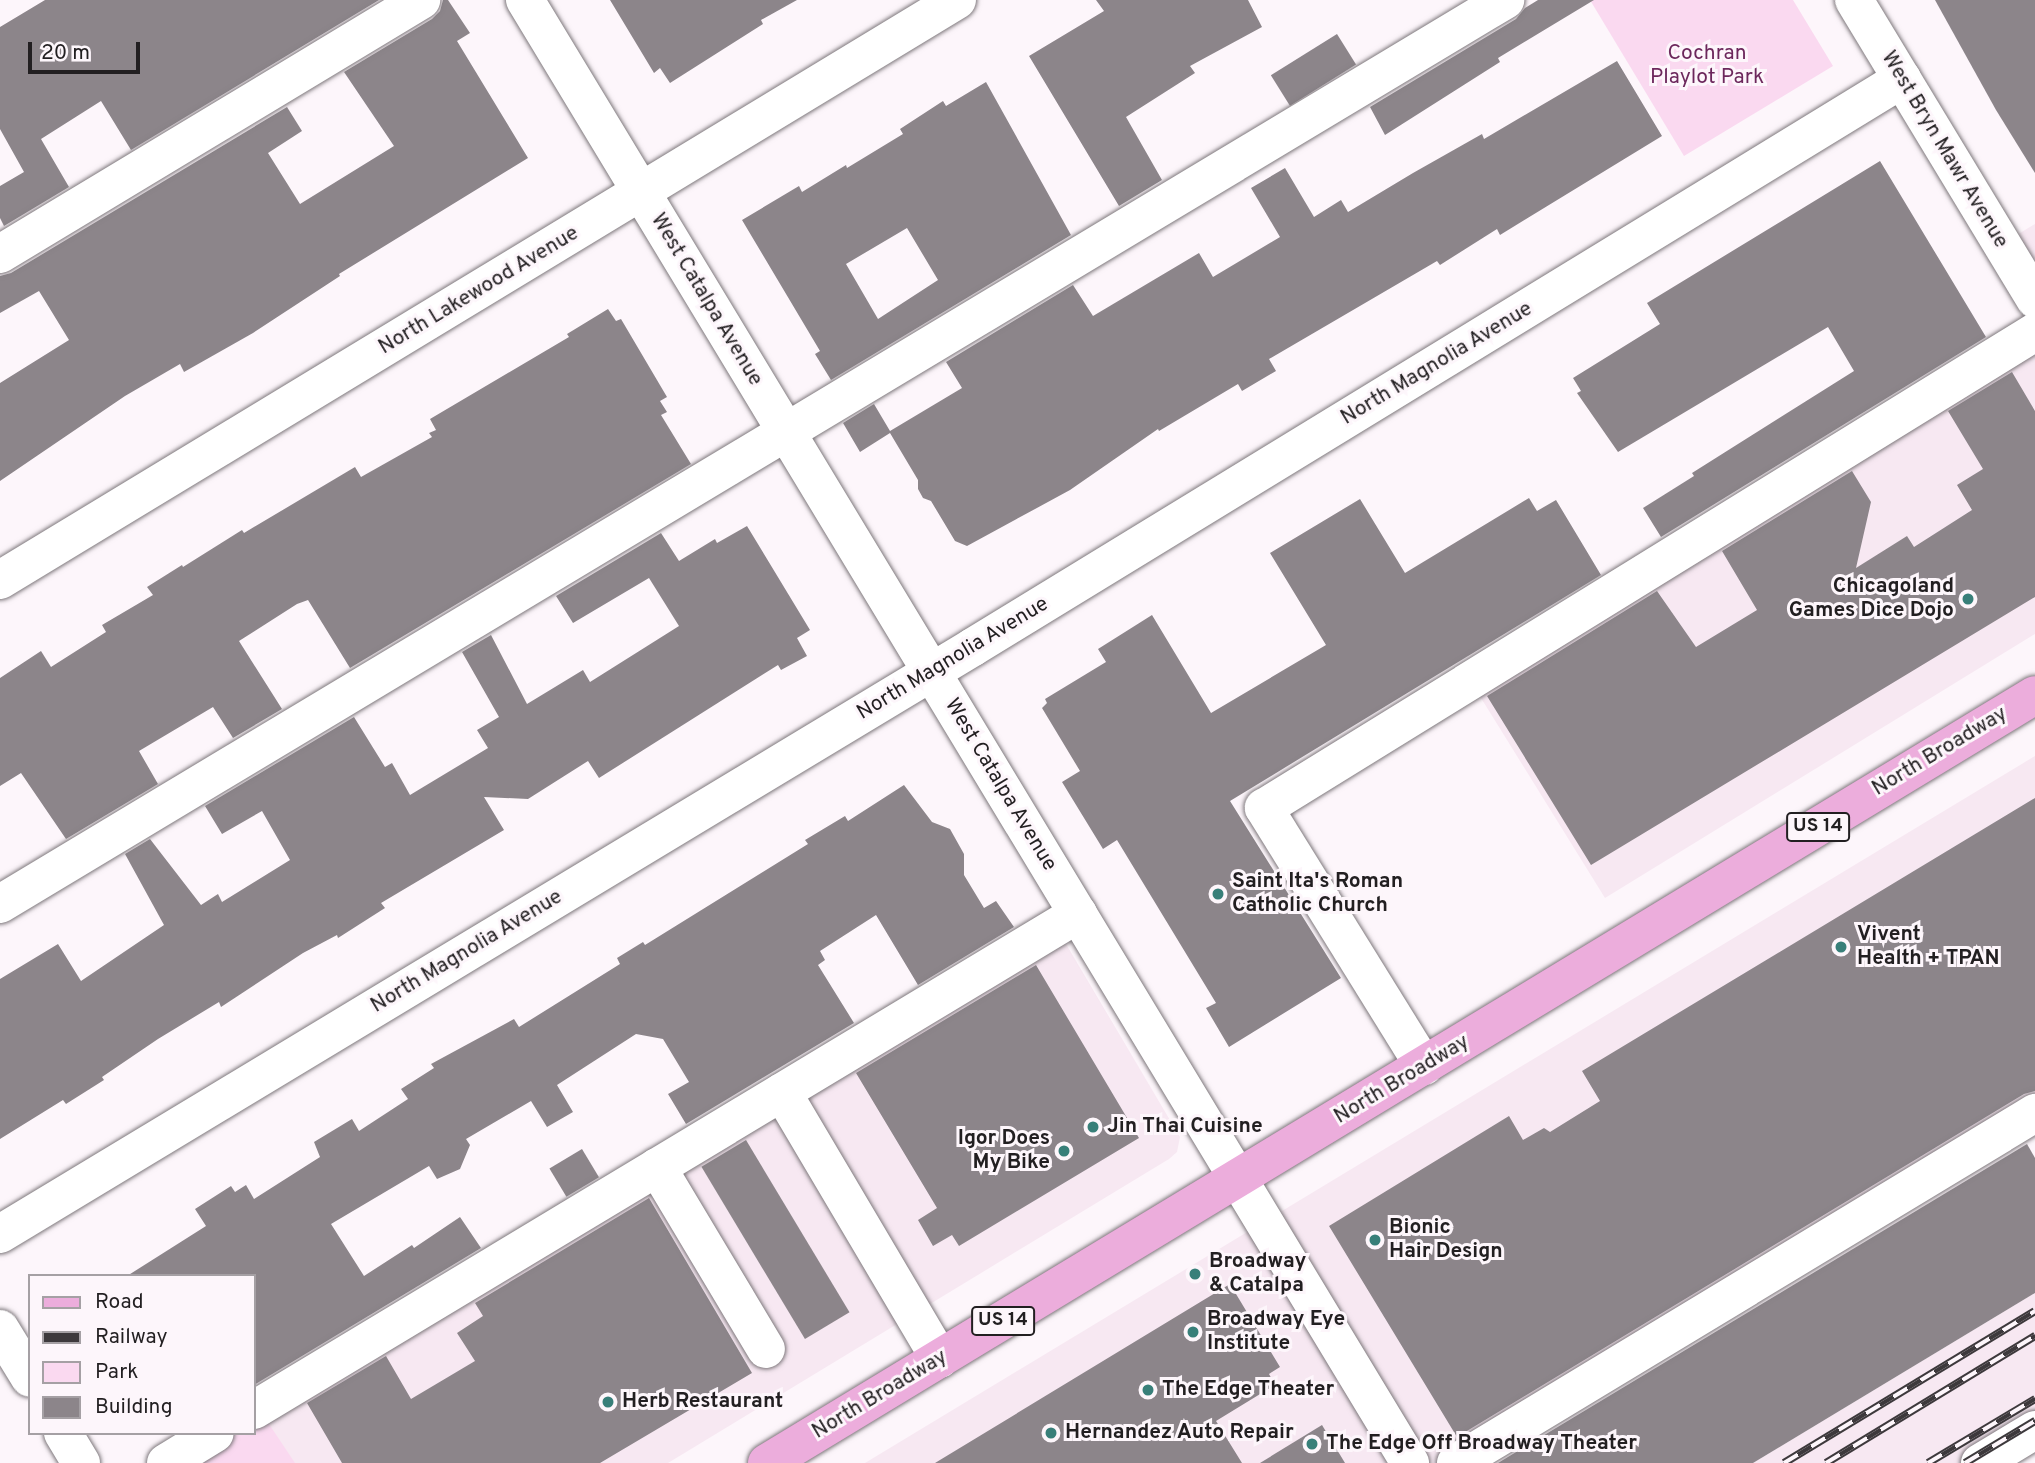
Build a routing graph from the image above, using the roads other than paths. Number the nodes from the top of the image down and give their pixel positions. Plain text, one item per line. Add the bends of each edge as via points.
1 (421, 0) edge
2 (524, 0) edge
3 (957, 0) edge
4 (1505, 0) edge
5 (1854, 0) edge
6 (1902, 79) junction
7 (641, 193) junction
8 (0, 254) edge
9 (2035, 299) edge
10 (2035, 332) edge
11 (786, 431) junction
12 (0, 580) edge
13 (931, 672) junction
14 (2035, 695) edge
15 (0, 904) edge
16 (1078, 914) junction
17 (1424, 1066) junction
18 (782, 1092) junction
19 (2035, 1113) edge
20 (657, 1167) junction
21 (1238, 1179) junction
22 (0, 1234) edge
23 (0, 1329) edge
24 (766, 1349) dead end
25 (940, 1359) junction
26 (28, 1375) edge
27 (256, 1409) edge
28 (2035, 1430) edge
29 (64, 1435) edge
30 (212, 1435) edge
31 (81, 1463) edge
32 (166, 1463) edge
33 (767, 1463) edge
34 (1410, 1463) edge
35 (1456, 1463) edge
36 (1980, 1463) edge

1 - 8 street
2 - 7 street, West Catalpa Avenue
3 - 7 street, North Lakewood Avenue
4 - 11 street
5 - 6 street, West Bryn Mawr Avenue
6 - 9 street, West Bryn Mawr Avenue
6 - 13 street, North Magnolia Avenue
7 - 11 street, West Catalpa Avenue
7 - 12 street, North Lakewood Avenue
10 - 17 street via 1264,808
11 - 13 street, West Catalpa Avenue
11 - 15 street
13 - 16 street, West Catalpa Avenue
13 - 22 street, North Magnolia Avenue
14 - 17 main road, North Broadway / US 14
16 - 18 street
16 - 21 street, West Catalpa Avenue
17 - 21 main road, North Broadway / US 14
18 - 20 street
18 - 25 street
19 - 35 street
20 - 24 street
20 - 27 street
21 - 25 main road, North Broadway / US 14
21 - 34 street, West Catalpa Avenue
23 - 26 street
25 - 33 main road, North Broadway / US 14
28 - 36 street
29 - 31 street
30 - 32 street

